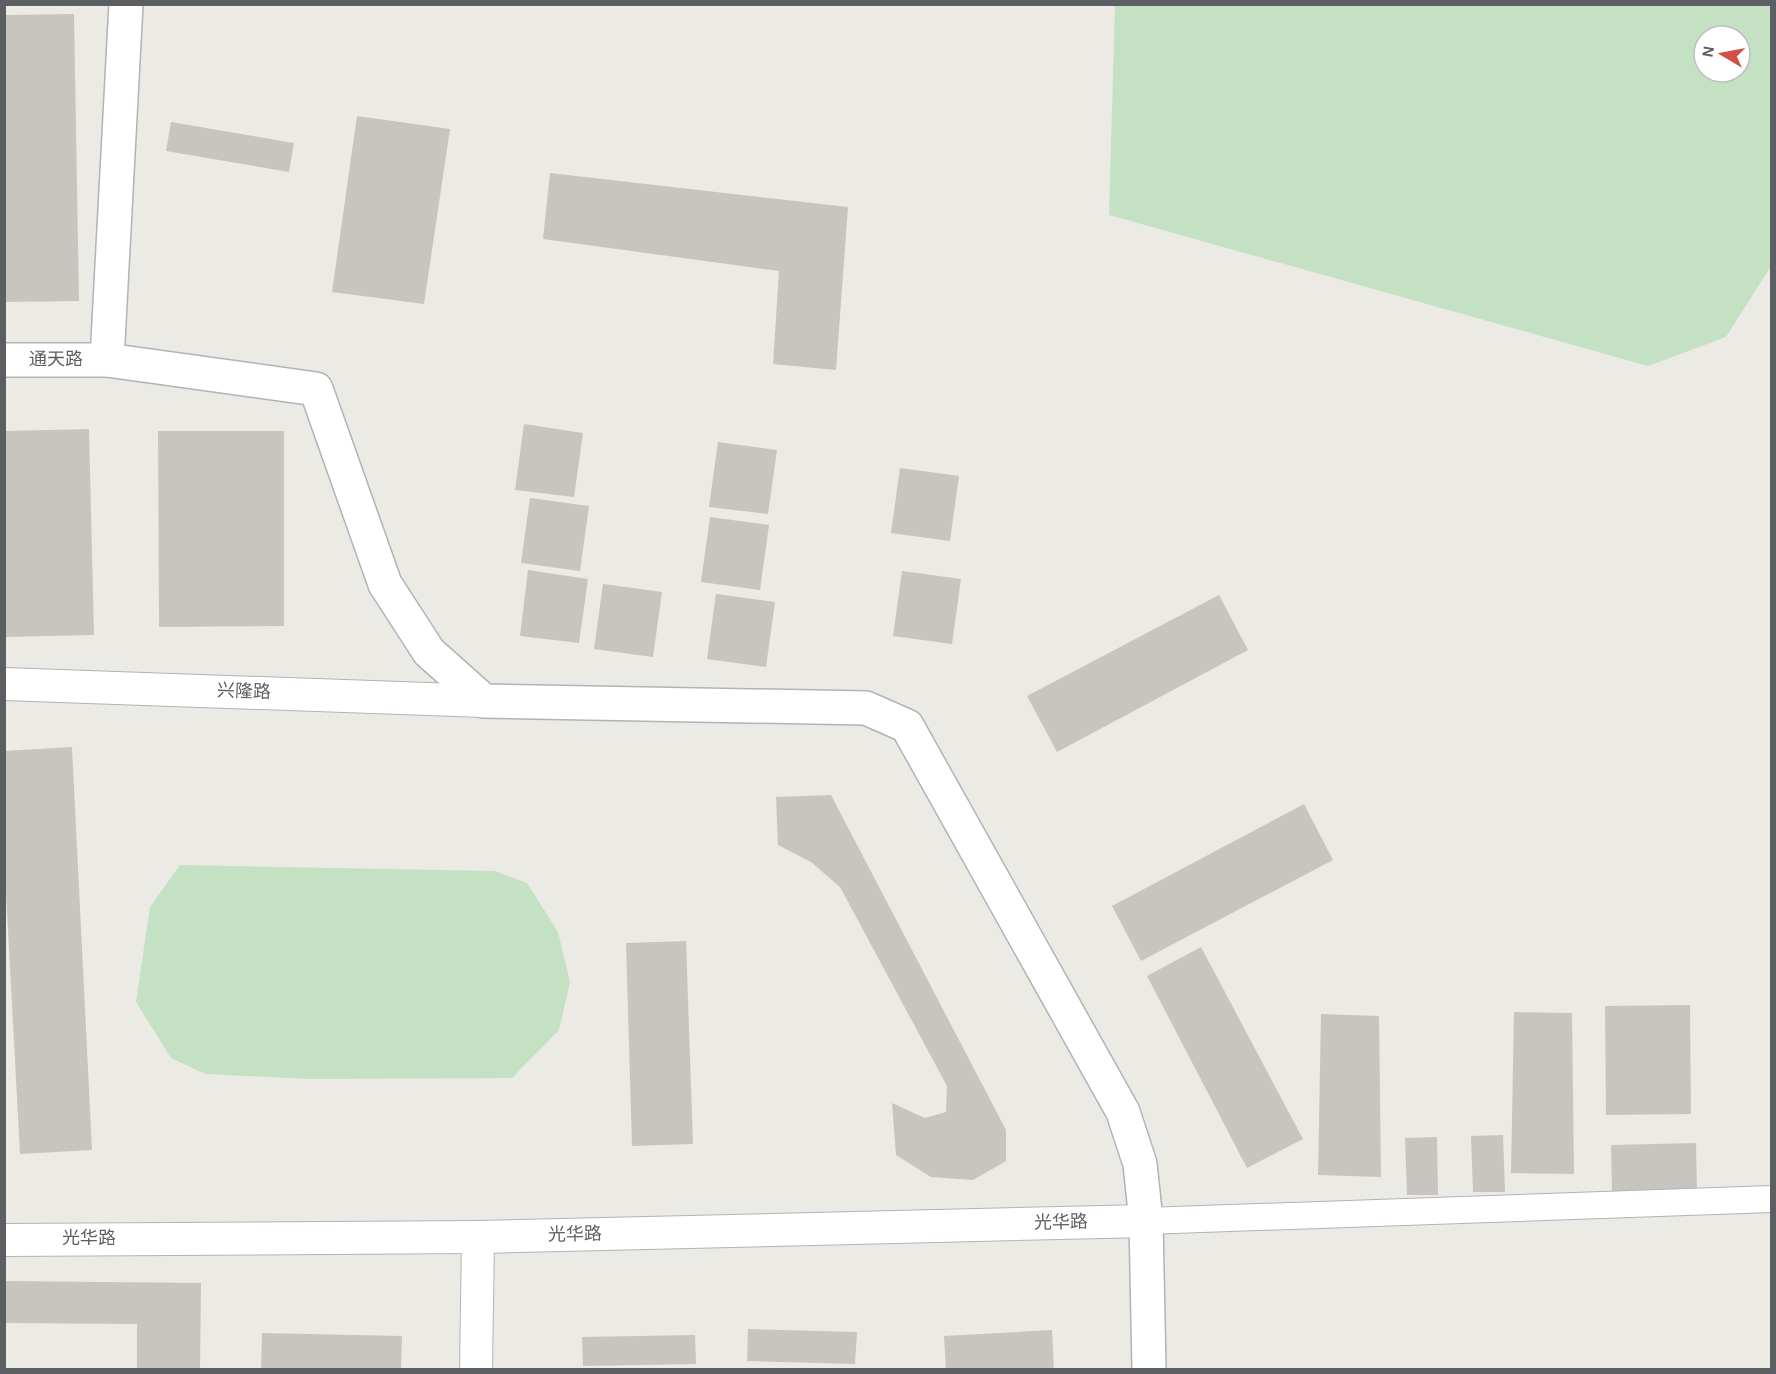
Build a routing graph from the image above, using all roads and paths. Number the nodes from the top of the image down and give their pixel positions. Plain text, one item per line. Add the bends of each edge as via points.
1 (126, 4) edge
2 (4, 360) edge
3 (108, 360) junction
4 (4, 684) edge
5 (484, 701) junction
6 (1772, 1199) edge
7 (1146, 1221) junction
8 (478, 1238) junction
9 (4, 1240) edge
10 (476, 1370) edge
11 (1149, 1370) edge

1 - 3 main road
2 - 3 main road, 通天路
3 - 5 main road, 通天路 via 316,389 386,584 429,652
4 - 5 street, 兴隆路
5 - 7 main road via 866,708 907,726 1123,1112 1140,1164
6 - 7 street
7 - 8 street, 光华路
7 - 11 main road
8 - 9 street, 光华路
8 - 10 street

